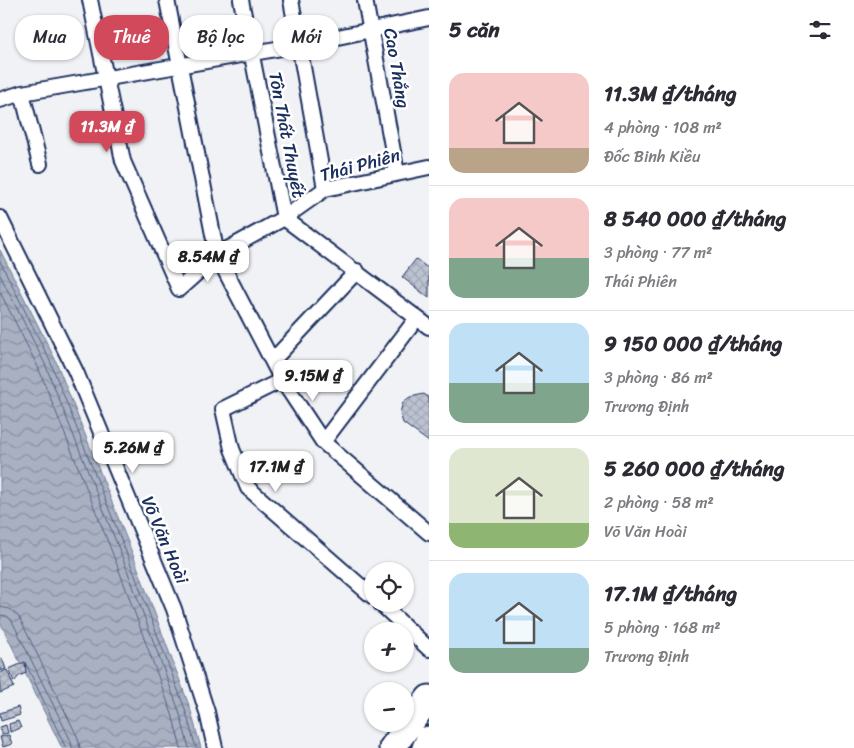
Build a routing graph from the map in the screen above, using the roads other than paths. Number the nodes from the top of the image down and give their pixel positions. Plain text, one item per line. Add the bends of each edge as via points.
1 (90, 0) edge
2 (167, 0) edge
3 (241, 0) edge
4 (291, 0) edge
5 (365, 0) edge
6 (244, 15) edge
7 (294, 15) edge
8 (429, 18) edge
9 (371, 29) junction
10 (339, 36) edge
11 (202, 60) edge
12 (253, 60) edge
13 (302, 60) edge
14 (178, 64) junction
15 (106, 79) junction
16 (22, 93) junction
17 (0, 100) edge
18 (40, 164) dead end
19 (429, 167) edge
20 (397, 173) junction
21 (325, 190) junction
22 (0, 218) edge
23 (284, 218) junction
24 (217, 255) junction
25 (357, 271) junction
26 (417, 318) junction
27 (429, 327) edge
28 (273, 360) junction
29 (282, 380) junction
30 (323, 442) junction
31 (429, 533) edge
32 (364, 589) edge
33 (390, 612) edge
34 (429, 649) edge
35 (426, 702) edge
36 (429, 739) edge
37 (216, 748) edge
38 (392, 748) edge
39 (425, 748) edge

1 - 15 street
2 - 14 street
3 - 6 street, Tôn Thất Thuyết
4 - 7 street, Tôn Thất Thuyết
5 - 9 street, Cao Thắng
8 - 9 street
9 - 10 street
9 - 20 street, Cao Thắng
11 - 14 street
12 - 23 street, Tôn Thất Thuyết
13 - 21 street, Tôn Thất Thuyết
14 - 15 street
14 - 24 street
15 - 16 street
15 - 24 street, Thái Phiên via 123,161 179,289
16 - 17 street
16 - 18 street
19 - 20 street, Thái Phiên
20 - 21 street, Thái Phiên
21 - 23 street, Thái Phiên
22 - 37 street, Võ Văn Hoài via 76,372 174,609
23 - 24 street, Thái Phiên
23 - 25 street, Tôn Thất Thuyết
24 - 28 street
25 - 26 street, Tôn Thất Thuyết
25 - 28 street
26 - 27 street, Tôn Thất Thuyết
26 - 30 street
28 - 29 street
29 - 30 street
29 - 32 street via 222,409 232,449 248,488
30 - 31 street
33 - 34 street
35 - 38 highway
36 - 39 highway

